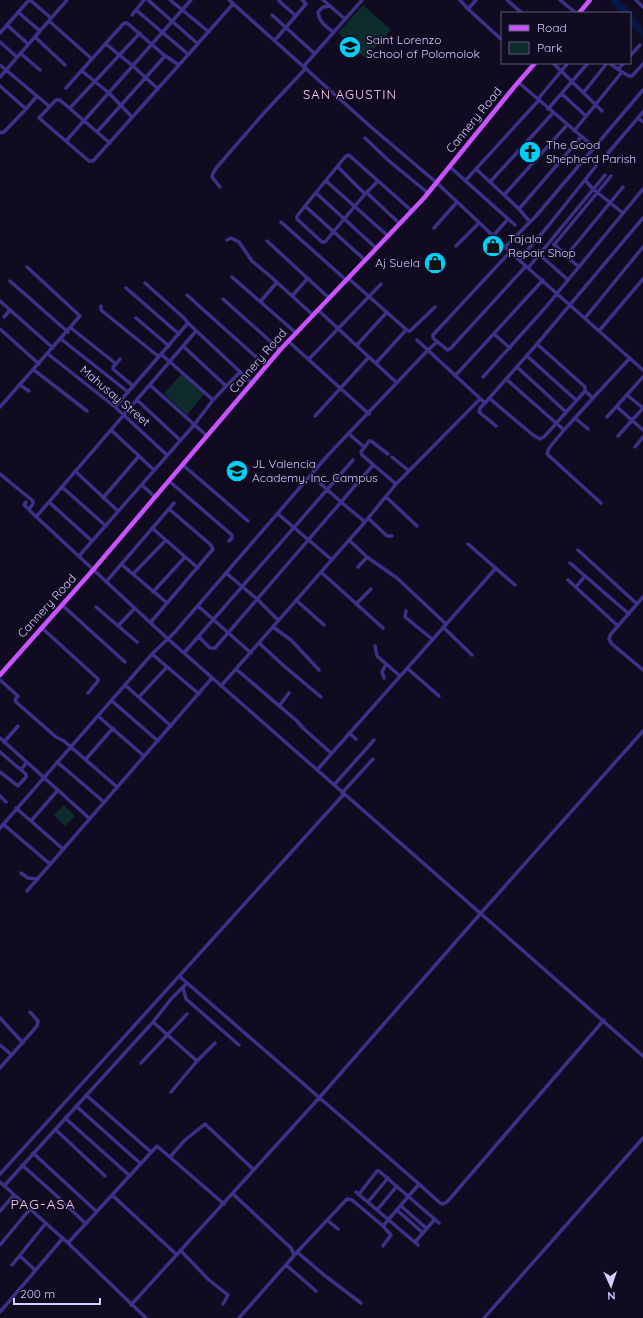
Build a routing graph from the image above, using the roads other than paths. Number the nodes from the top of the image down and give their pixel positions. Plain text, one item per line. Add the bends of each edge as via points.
1 (29, 0) edge
2 (58, 0) edge
3 (66, 0) edge
4 (144, 0) edge
5 (148, 0) edge
6 (170, 0) edge
7 (191, 0) edge
8 (229, 0) edge
9 (302, 0) edge
10 (310, 0) edge
11 (323, 0) edge
12 (362, 0) edge
13 (460, 0) edge
14 (476, 0) edge
15 (507, 0) edge
16 (560, 0) edge
17 (590, 0) edge
18 (636, 0) edge
19 (279, 1) dead end
20 (63, 4) junction
21 (234, 4) junction
22 (306, 4) junction
23 (330, 6) junction
24 (643, 7) edge
25 (468, 9) junction
26 (136, 10) junction
27 (182, 10) junction
28 (18, 12) junction
29 (521, 12) edge
30 (575, 12) edge
31 (580, 12) edge
32 (132, 15) dead end
33 (272, 15) dead end
34 (296, 16) junction
35 (345, 19) junction
36 (50, 20) junction
37 (172, 21) junction
38 (7, 25) junction
39 (286, 28) junction
40 (40, 31) junction
41 (0, 32) edge
42 (162, 32) junction
43 (209, 32) junction
44 (333, 32) junction
45 (140, 33) junction
46 (35, 37) junction
47 (501, 39) edge
48 (275, 40) junction
49 (0, 42) edge
50 (28, 44) junction
51 (106, 44) junction
52 (152, 44) junction
53 (198, 44) junction
54 (640, 46) dead end
55 (20, 53) junction
56 (314, 53) junction
57 (188, 54) junction
58 (119, 55) junction
59 (631, 55) edge
60 (165, 56) junction
61 (17, 57) junction
62 (92, 59) junction
63 (532, 64) edge
64 (554, 64) edge
65 (567, 64) edge
66 (587, 64) edge
67 (607, 64) edge
68 (610, 64) edge
69 (623, 64) edge
70 (643, 64) edge
71 (0, 65) edge
72 (179, 65) junction
73 (65, 66) dead end
74 (133, 66) junction
75 (305, 67) junction
76 (618, 69) junction
77 (6, 70) junction
78 (40, 70) dead end
79 (82, 71) junction
80 (562, 71) junction
81 (622, 72) junction
82 (0, 76) edge
83 (146, 78) junction
84 (95, 82) junction
85 (518, 82) junction
86 (573, 82) junction
87 (0, 86) edge
88 (66, 88) dead end
89 (158, 89) junction
90 (643, 90) edge
91 (584, 92) junction
92 (108, 93) junction
93 (562, 94) junction
94 (37, 96) junction
95 (538, 100) junction
96 (596, 104) junction
97 (121, 105) junction
98 (49, 106) junction
99 (70, 108) junction
100 (548, 108) junction
101 (26, 109) junction
102 (602, 111) dead end
103 (643, 112) edge
104 (553, 113) junction
105 (586, 116) junction
106 (132, 117) junction
107 (39, 118) junction
108 (638, 118) junction
109 (84, 120) junction
110 (35, 122) dead end
111 (643, 122) edge
112 (568, 125) junction
113 (574, 131) junction
114 (0, 132) edge
115 (97, 132) junction
116 (581, 137) junction
117 (365, 138) dead end
118 (66, 141) junction
119 (110, 143) junction
120 (594, 148) junction
121 (608, 153) dead end
122 (596, 166) dead end
123 (338, 167) junction
124 (450, 167) junction
125 (476, 169) junction
126 (605, 175) dead end
127 (611, 176) dead end
128 (465, 180) junction
129 (585, 180) junction
130 (326, 181) junction
131 (378, 181) junction
132 (490, 182) junction
133 (437, 183) junction
134 (220, 187) dead end
135 (623, 187) dead end
136 (593, 189) junction
137 (643, 189) edge
138 (597, 192) junction
139 (316, 193) junction
140 (428, 193) junction
141 (366, 194) junction
142 (504, 195) junction
143 (457, 202) junction
144 (610, 202) junction
145 (305, 206) junction
146 (355, 206) junction
147 (519, 209) junction
148 (412, 211) junction
149 (623, 213) junction
150 (643, 218) edge
151 (344, 219) junction
152 (508, 219) junction
153 (281, 222) dead end
154 (530, 222) junction
155 (479, 223) junction
156 (400, 224) junction
157 (515, 226) dead end
158 (434, 228) dead end
159 (333, 231) junction
160 (388, 236) junction
161 (493, 236) junction
162 (227, 240) dead end
163 (267, 241) dead end
164 (550, 242) junction
165 (554, 245) junction
166 (456, 246) dead end
167 (505, 247) junction
168 (376, 248) junction
169 (642, 250) edge
170 (510, 252) junction
171 (540, 255) junction
172 (566, 256) junction
173 (365, 260) junction
174 (519, 260) junction
175 (27, 267) dead end
176 (527, 267) junction
177 (579, 267) junction
178 (232, 277) dead end
179 (308, 278) junction
180 (347, 279) junction
181 (643, 279) edge
182 (543, 280) junction
183 (568, 280) junction
184 (10, 281) dead end
185 (277, 282) junction
186 (146, 283) dead end
187 (381, 284) dead end
188 (126, 288) dead end
189 (558, 293) junction
190 (187, 295) dead end
191 (292, 296) junction
192 (369, 296) junction
193 (329, 298) junction
194 (223, 299) dead end
195 (0, 301) edge
196 (261, 301) junction
197 (571, 304) junction
198 (101, 306) dead end
199 (435, 307) dead end
200 (10, 310) junction
201 (318, 310) junction
202 (387, 312) junction
203 (313, 315) junction
204 (4, 317) dead end
205 (136, 318) dead end
206 (585, 318) junction
207 (188, 323) junction
208 (71, 328) junction
209 (338, 328) junction
210 (0, 329) edge
211 (406, 330) junction
212 (196, 331) junction
213 (599, 331) junction
214 (68, 332) junction
215 (296, 333) junction
216 (179, 334) junction
217 (494, 334) junction
218 (61, 339) junction
219 (417, 340) dead end
220 (288, 341) junction
221 (437, 342) junction
222 (537, 344) junction
223 (357, 345) junction
224 (168, 346) junction
225 (183, 346) junction
226 (53, 348) junction
227 (510, 348) junction
228 (280, 350) junction
229 (428, 350) junction
230 (48, 354) junction
231 (160, 356) junction
232 (527, 356) junction
233 (369, 357) junction
234 (630, 358) junction
235 (120, 359) dead end
236 (309, 359) junction
237 (170, 361) junction
238 (376, 363) junction
239 (39, 364) junction
240 (116, 364) junction
241 (266, 366) junction
242 (516, 367) junction
243 (34, 370) junction
244 (643, 370) edge
245 (240, 372) junction
246 (456, 376) junction
247 (483, 377) dead end
248 (643, 377) edge
249 (506, 379) junction
250 (252, 383) junction
251 (397, 383) junction
252 (20, 385) junction
253 (150, 385) junction
254 (134, 386) junction
255 (226, 386) junction
256 (340, 388) junction
257 (29, 391) dead end
258 (585, 391) junction
259 (128, 392) junction
260 (627, 395) junction
261 (489, 398) junction
262 (593, 398) junction
263 (480, 399) junction
264 (137, 400) junction
265 (213, 400) junction
266 (576, 400) junction
267 (485, 403) junction
268 (0, 407) edge
269 (115, 407) junction
270 (617, 407) junction
271 (643, 408) edge
272 (87, 411) dead end
273 (566, 412) junction
274 (368, 414) junction
275 (124, 415) junction
276 (315, 416) dead end
277 (607, 417) dead end
278 (575, 418) junction
279 (632, 420) junction
280 (556, 423) junction
281 (194, 425) junction
282 (496, 426) dead end
283 (588, 429) dead end
284 (111, 430) junction
285 (564, 430) junction
286 (643, 430) edge
287 (349, 434) junction
288 (207, 436) junction
289 (618, 436) dead end
290 (643, 437) edge
291 (180, 440) junction
292 (364, 447) junction
293 (635, 447) dead end
294 (388, 454) dead end
295 (167, 455) junction
296 (139, 456) junction
297 (392, 457) dead end
298 (353, 460) dead end
299 (183, 465) junction
300 (373, 465) junction
301 (154, 470) junction
302 (409, 471) junction
303 (75, 472) junction
304 (0, 474) edge
305 (311, 475) junction
306 (169, 481) junction
307 (396, 484) junction
308 (142, 485) junction
309 (62, 487) junction
310 (327, 489) junction
311 (155, 497) junction
312 (386, 497) junction
313 (103, 498) junction
314 (26, 502) dead end
315 (49, 502) junction
316 (341, 502) junction
317 (174, 503) dead end
318 (601, 504) dead end
319 (29, 509) junction
320 (169, 509) junction
321 (118, 511) junction
322 (278, 514) junction
323 (36, 517) junction
324 (367, 520) junction
325 (248, 521) dead end
326 (106, 526) junction
327 (417, 526) dead end
328 (152, 528) junction
329 (293, 528) junction
330 (392, 536) dead end
331 (166, 540) junction
332 (308, 540) junction
333 (349, 540) junction
334 (92, 541) junction
335 (229, 541) dead end
336 (468, 544) dead end
337 (578, 550) dead end
338 (79, 556) junction
339 (185, 557) junction
340 (367, 557) junction
341 (331, 559) junction
342 (570, 563) dead end
343 (121, 564) junction
344 (358, 567) dead end
345 (198, 568) junction
346 (496, 568) junction
347 (93, 570) junction
348 (321, 572) junction
349 (226, 573) junction
350 (133, 574) junction
351 (585, 576) junction
352 (568, 580) dead end
353 (106, 582) junction
354 (515, 585) dead end
355 (576, 586) junction
356 (242, 587) junction
357 (371, 589) dead end
358 (153, 592) junction
359 (643, 597) edge
360 (257, 599) junction
361 (296, 600) junction
362 (167, 603) junction
363 (356, 604) junction
364 (637, 604) junction
365 (62, 605) junction
366 (96, 606) dead end
367 (198, 606) junction
368 (135, 608) junction
369 (406, 611) dead end
370 (629, 614) junction
371 (212, 620) junction
372 (278, 620) junction
373 (151, 622) junction
374 (446, 624) junction
375 (324, 625) dead end
376 (118, 626) junction
377 (618, 626) junction
378 (273, 627) junction
379 (443, 627) junction
380 (42, 628) junction
381 (383, 628) dead end
382 (227, 633) junction
383 (199, 637) junction
384 (168, 639) junction
385 (432, 639) junction
386 (136, 642) dead end
387 (259, 643) junction
388 (375, 646) dead end
389 (184, 653) junction
390 (251, 653) junction
391 (152, 654) junction
392 (472, 655) dead end
393 (125, 662) dead end
394 (386, 664) junction
395 (167, 667) junction
396 (407, 668) junction
397 (236, 669) junction
398 (319, 670) dead end
399 (643, 670) edge
400 (0, 675) edge
401 (400, 676) junction
402 (212, 678) junction
403 (384, 678) dead end
404 (0, 680) edge
405 (125, 685) junction
406 (221, 686) junction
407 (88, 693) dead end
408 (289, 693) dead end
409 (198, 694) junction
410 (439, 696) dead end
411 (139, 697) junction
412 (321, 697) dead end
413 (112, 700) junction
414 (279, 706) junction
415 (98, 716) junction
416 (18, 726) dead end
417 (171, 726) junction
418 (113, 728) junction
419 (643, 731) edge
420 (349, 733) junction
421 (0, 738) edge
422 (356, 739) dead end
423 (374, 740) dead end
424 (158, 741) junction
425 (4, 742) junction
426 (71, 746) junction
427 (0, 752) edge
428 (331, 753) junction
429 (144, 756) junction
430 (86, 759) junction
431 (372, 759) dead end
432 (27, 762) junction
433 (57, 762) junction
434 (21, 770) junction
435 (317, 770) junction
436 (0, 772) edge
437 (44, 777) junction
438 (334, 785) junction
439 (117, 787) junction
440 (58, 790) junction
441 (343, 793) junction
442 (0, 796) edge
443 (6, 802) dead end
444 (104, 802) junction
445 (16, 808) junction
446 (89, 818) junction
447 (31, 821) junction
448 (2, 826) edge
449 (63, 849) junction
450 (50, 864) junction
451 (21, 873) dead end
452 (38, 879) junction
453 (27, 891) dead end
454 (481, 913) junction
455 (179, 976) junction
456 (187, 983) junction
457 (183, 988) junction
458 (30, 1012) dead end
459 (187, 1014) dead end
460 (0, 1018) edge
461 (604, 1020) junction
462 (153, 1022) junction
463 (167, 1034) junction
464 (23, 1043) junction
465 (216, 1043) dead end
466 (0, 1045) edge
467 (240, 1045) dead end
468 (12, 1055) junction
469 (643, 1056) edge
470 (198, 1061) junction
471 (2, 1063) edge
472 (141, 1063) dead end
473 (0, 1068) edge
474 (171, 1092) dead end
475 (86, 1094) junction
476 (319, 1098) junction
477 (76, 1106) junction
478 (65, 1118) junction
479 (55, 1129) junction
480 (643, 1138) edge
481 (151, 1152) junction
482 (33, 1153) junction
483 (170, 1157) junction
484 (141, 1164) junction
485 (22, 1165) junction
486 (254, 1170) junction
487 (0, 1174) edge
488 (105, 1176) dead end
489 (130, 1176) junction
490 (388, 1178) junction
491 (0, 1182) edge
492 (419, 1184) junction
493 (4, 1186) junction
494 (397, 1186) junction
495 (233, 1194) junction
496 (14, 1195) junction
497 (112, 1195) junction
498 (409, 1196) junction
499 (368, 1202) junction
500 (224, 1204) junction
501 (401, 1206) junction
502 (30, 1210) junction
503 (377, 1210) junction
504 (396, 1210) junction
505 (0, 1211) edge
506 (96, 1211) junction
507 (435, 1219) junction
508 (327, 1220) junction
509 (388, 1220) junction
510 (46, 1223) junction
511 (439, 1223) dead end
512 (86, 1224) junction
513 (383, 1226) junction
514 (426, 1228) junction
515 (338, 1229) dead end
516 (422, 1233) junction
517 (62, 1238) junction
518 (68, 1243) junction
519 (0, 1245) edge
520 (383, 1246) dead end
521 (291, 1248) junction
522 (181, 1251) junction
523 (297, 1252) junction
524 (177, 1255) junction
525 (20, 1256) junction
526 (12, 1265) dead end
527 (286, 1265) junction
528 (35, 1270) junction
529 (316, 1291) dead end
530 (361, 1303) dead end
531 (223, 1304) dead end
532 (132, 1305) junction
533 (0, 1312) edge
534 (146, 1318) edge
535 (239, 1318) edge
536 (484, 1318) edge

1 - 28 street
1 - 36 street
2 - 20 street
3 - 20 street
4 - 26 street
5 - 37 street
6 - 27 street
7 - 27 street
8 - 21 street
9 - 22 street
10 - 22 street
11 - 23 street
12 - 35 street
13 - 25 street
14 - 25 street
15 - 29 street
16 - 30 street
17 - 31 main road
18 - 24 street
19 - 34 street
20 - 36 street
21 - 43 street
21 - 48 street
22 - 34 street
23 - 35 street
23 - 44 street via 321,8 318,12 321,22
25 - 47 street
26 - 32 street
26 - 42 street
27 - 37 street
27 - 43 street
28 - 38 street
28 - 40 street
33 - 39 street
34 - 39 street
35 - 44 street
36 - 40 street
36 - 62 street
37 - 42 street
37 - 53 street
38 - 41 street
38 - 50 street
39 - 48 street
39 - 56 street
40 - 46 street
42 - 52 street
42 - 57 street
43 - 53 street
44 - 56 street
45 - 51 street via 124,23
45 - 52 street
45 - 58 street
46 - 50 street
46 - 73 street
48 - 75 street
49 - 61 street
50 - 55 street
51 - 58 street
51 - 62 street
52 - 60 street
52 - 74 street
53 - 57 street
54 - 59 street
55 - 61 street
55 - 78 street
56 - 75 street
57 - 72 street
58 - 74 street
58 - 84 street
60 - 72 street
60 - 83 street
61 - 77 street
62 - 79 street
63 - 85 main road, Cannery Road
64 - 80 street
65 - 80 street
66 - 86 street
67 - 91 street
68 - 76 street
69 - 76 street
70 - 81 street via 632,76
71 - 77 street
72 - 89 street
74 - 83 street
74 - 92 street
75 - 133 street
75 - 134 street via 216,167 212,177
76 - 81 street
77 - 82 street
77 - 94 street
79 - 84 street
79 - 88 street
80 - 86 street
80 - 95 street
81 - 96 street
83 - 89 street
83 - 97 street
84 - 92 street
84 - 99 street
85 - 95 street
85 - 124 main road, Cannery Road
86 - 91 street
86 - 93 street
87 - 101 street
89 - 106 street
90 - 120 street
91 - 96 street
92 - 97 street
92 - 109 street
93 - 100 street
93 - 105 street
94 - 98 street
94 - 101 street
95 - 100 street
95 - 125 street
96 - 102 street
96 - 105 street
97 - 106 street
97 - 115 street
98 - 99 street via 58,100
98 - 107 street
99 - 109 street
100 - 104 street
101 - 114 street via 5,131
103 - 108 street
104 - 112 street
104 - 132 street
105 - 113 street
106 - 119 street
107 - 110 street
107 - 118 street
108 - 111 street
108 - 121 street
109 - 115 street
109 - 118 street
112 - 113 street
112 - 142 street
113 - 116 street
115 - 119 street
116 - 120 street
116 - 147 street
117 - 140 street
118 - 119 street via 89,162
120 - 154 street
122 - 129 street
123 - 130 street
123 - 131 street via 349,155
123 - 141 street
124 - 128 street
124 - 133 main road, Cannery Road
125 - 128 street
125 - 132 street
126 - 136 street
127 - 138 street
128 - 152 street
129 - 136 street
129 - 174 street
130 - 139 street
130 - 146 street
131 - 141 street
131 - 148 street
132 - 142 street
133 - 140 main road, Cannery Road
133 - 143 street
135 - 144 street
136 - 138 street
136 - 164 street
137 - 149 street
138 - 144 street
138 - 165 street
139 - 145 street
139 - 151 street
140 - 148 main road, Cannery Road
141 - 146 street
141 - 156 street
142 - 147 street
143 - 155 street
143 - 158 street
144 - 149 street
144 - 172 street
145 - 159 street
145 - 159 street via 297,219 322,242 325,242
146 - 151 street
146 - 160 street
147 - 154 street
148 - 156 main road, Cannery Road
149 - 177 street
150 - 197 street
151 - 159 street
151 - 168 street
152 - 157 street
152 - 161 street
153 - 180 street
154 - 167 street
155 - 161 street
155 - 166 street
156 - 160 main road, Cannery Road
159 - 173 street
160 - 168 main road, Cannery Road
161 - 167 street
162 - 185 street via 231,238 239,242 250,260
163 - 179 street
164 - 165 street
164 - 171 street
165 - 172 street
167 - 170 street
168 - 173 main road, Cannery Road
169 - 206 street
170 - 174 street
170 - 221 street via 433,335
171 - 176 street
171 - 183 street
172 - 177 street
173 - 180 main road, Cannery Road
174 - 176 street
175 - 208 street via 80,316
176 - 182 street
176 - 221 street via 451,348 447,350
177 - 183 street
178 - 196 street
179 - 191 street
179 - 193 street
180 - 192 street
180 - 193 main road, Cannery Road
181 - 213 street
182 - 189 street
182 - 217 street
183 - 189 street
184 - 214 street
185 - 191 street
185 - 196 street
186 - 207 street
187 - 192 street
188 - 216 street
189 - 197 street
189 - 227 street
190 - 241 street
191 - 203 street
192 - 202 street
192 - 209 street
193 - 201 main road, Cannery Road
194 - 228 street
195 - 200 street
196 - 215 street
197 - 206 street
197 - 222 street
198 - 231 street via 103,311
199 - 211 street via 410,331
200 - 204 street
200 - 226 street
201 - 203 main road, Cannery Road
201 - 209 street
202 - 211 street
202 - 223 street
203 - 215 main road, Cannery Road
205 - 224 street
206 - 213 street
207 - 212 street
207 - 216 street
208 - 214 street
208 - 240 street
209 - 223 street
209 - 236 street
210 - 239 street
211 - 238 street
212 - 225 street
212 - 245 street
213 - 234 street
214 - 218 street
215 - 220 main road, Cannery Road
216 - 224 street
217 - 227 street
217 - 246 street
218 - 226 street
218 - 259 street
219 - 229 street
220 - 228 main road, Cannery Road
220 - 236 street
221 - 229 street
222 - 232 street
222 - 258 street via 583,385
223 - 233 street
224 - 231 street
225 - 237 street
225 - 255 street
226 - 230 street
227 - 247 street
228 - 241 main road, Cannery Road
229 - 246 street
229 - 251 street
230 - 239 street
230 - 269 street, Mahusay Street
231 - 237 street
231 - 254 street
232 - 242 street
232 - 266 street
233 - 238 street
233 - 256 street
234 - 244 street
234 - 262 street
235 - 240 street
236 - 256 street
237 - 253 street
237 - 265 street
238 - 251 street
239 - 243 street
240 - 254 street via 113,368
241 - 250 main road, Cannery Road
242 - 249 street
242 - 273 street
243 - 252 street
243 - 272 street
245 - 250 street
245 - 255 street
246 - 263 street
248 - 260 street
249 - 261 street
249 - 280 street
250 - 288 main road, Cannery Road
251 - 274 street
252 - 257 street
252 - 268 street
253 - 264 street
253 - 281 street
254 - 259 street
255 - 265 street
256 - 274 street
256 - 276 street
258 - 262 street
258 - 266 street
259 - 269 street
260 - 270 street
260 - 271 street
261 - 267 street
261 - 280 street via 538,438 544,437
262 - 278 street
263 - 267 street
263 - 302 street
264 - 275 street
264 - 291 street
265 - 281 street
266 - 273 street
267 - 282 street via 479,412
269 - 275 street, Mahusay Street
270 - 277 street
270 - 279 street
271 - 279 street
273 - 280 street
274 - 287 street
275 - 284 street
275 - 295 street, Mahusay Street
278 - 283 street
278 - 285 street
279 - 286 street
279 - 289 street
280 - 285 street
281 - 288 street
281 - 291 street
284 - 296 street
284 - 303 street
285 - 318 street via 547,454
287 - 292 street
287 - 305 street
288 - 299 main road, Cannery Road
290 - 293 street
291 - 295 street
292 - 294 street via 369,441 373,441
292 - 300 street via 362,455
295 - 301 street
296 - 301 street
296 - 313 street
297 - 302 street
298 - 310 street
299 - 306 main road, Cannery Road
299 - 325 street
300 - 307 street
300 - 316 street
301 - 308 street
302 - 307 street
303 - 309 street
303 - 313 street
304 - 319 street via 33,501
305 - 310 street
305 - 322 street
306 - 311 main road, Cannery Road
306 - 335 street via 232,535
307 - 312 street
308 - 311 street
308 - 321 street
309 - 315 street
309 - 326 street
310 - 316 street
310 - 329 street
311 - 347 main road, Cannery Road
312 - 324 street
312 - 327 street
313 - 321 street
314 - 319 street via 24,505
315 - 323 street
315 - 334 street
316 - 324 street
316 - 332 street
317 - 320 street
319 - 323 street
320 - 328 street
320 - 345 street via 213,547
321 - 326 street
322 - 329 street
322 - 349 street
323 - 338 street
324 - 330 street via 387,536
324 - 333 street
326 - 334 street
328 - 331 street
328 - 343 street
329 - 332 street
329 - 356 street
331 - 339 street
331 - 350 street
332 - 341 street
332 - 360 street
333 - 340 street
333 - 341 street
334 - 338 street
336 - 346 street
337 - 364 street
338 - 347 street
339 - 345 street
339 - 358 street
340 - 344 street
340 - 374 street via 397,578
341 - 348 street
342 - 351 street
343 - 350 street
343 - 353 street
345 - 362 street
346 - 354 street
346 - 374 street
347 - 353 street
347 - 365 main road, Cannery Road
348 - 361 street
348 - 363 street
349 - 356 street
349 - 367 street
350 - 358 street
351 - 355 street
351 - 370 street
352 - 355 street
353 - 368 street
355 - 377 street
356 - 360 street
356 - 371 street
357 - 363 street
358 - 362 street
359 - 364 street
360 - 372 street
360 - 382 street
361 - 372 street
361 - 375 street
362 - 373 street
363 - 381 street
364 - 370 street
365 - 380 main road, Cannery Road
365 - 393 street
366 - 376 street
367 - 371 street
367 - 384 street
368 - 373 street
368 - 376 street
369 - 385 street via 405,617
370 - 377 street
371 - 382 street
371 - 383 street
372 - 378 street
373 - 384 street
374 - 379 street
376 - 386 street
377 - 399 street via 611,634 610,641
378 - 387 street
378 - 398 street via 291,640
379 - 385 street
379 - 392 street
380 - 400 main road, Cannery Road
380 - 407 street via 98,679
382 - 383 street via 214,649
382 - 390 street
383 - 389 street
384 - 389 street
384 - 391 street
385 - 396 street
387 - 390 street
387 - 412 street
388 - 394 street via 377,656
389 - 402 street
390 - 397 street
391 - 395 street
391 - 405 street
394 - 401 street
394 - 403 street via 382,672
395 - 409 street
395 - 411 street
396 - 401 street
396 - 410 street
397 - 406 street
397 - 414 street
401 - 420 street
402 - 406 street
402 - 409 street
404 - 426 street via 18,696 16,702 56,737
405 - 411 street
405 - 413 street
406 - 435 street
408 - 414 street
409 - 417 street
411 - 417 street
413 - 415 street
413 - 424 street
414 - 428 street
415 - 418 street
415 - 426 street
416 - 425 street
417 - 424 street
418 - 429 street
418 - 430 street
419 - 454 street
420 - 422 street
420 - 428 street
421 - 425 street
423 - 438 street
424 - 429 street
425 - 432 street
426 - 430 street
426 - 433 street
427 - 434 street
428 - 435 street
429 - 439 street
430 - 439 street
431 - 441 street
432 - 434 street
432 - 437 street
433 - 437 street
433 - 444 street
434 - 436 street via 26,777 18,786
435 - 438 street
437 - 440 street
437 - 445 street
438 - 441 street
439 - 444 street
440 - 446 street
440 - 447 street
441 - 454 street
441 - 455 street
442 - 443 street
444 - 446 street
445 - 447 street
445 - 448 street
446 - 449 street
447 - 449 street
448 - 450 street
449 - 450 street
450 - 452 street
451 - 452 street via 28,878
452 - 453 street
454 - 461 street
454 - 476 street
455 - 456 street
455 - 487 street
456 - 457 street
456 - 476 street
457 - 462 street
457 - 467 street via 186,999
458 - 464 street via 38,1024
459 - 463 street
460 - 464 street
461 - 469 street
461 - 492 street via 447,1202 440,1203
462 - 463 street
462 - 475 street
463 - 470 street
463 - 472 street
464 - 468 street
465 - 470 street
466 - 468 street
468 - 471 street
470 - 474 street
471 - 473 street
475 - 477 street
475 - 481 street
476 - 486 street
476 - 492 street
477 - 478 street
477 - 484 street
478 - 479 street
478 - 489 street
479 - 482 street
479 - 488 street
480 - 536 street
481 - 483 street via 158,1146
481 - 484 street
482 - 485 street
482 - 506 street
483 - 486 street via 185,1140 205,1124
483 - 500 street
484 - 489 street
485 - 493 street
485 - 512 street
486 - 495 street
489 - 497 street
490 - 494 street
490 - 499 street
490 - 499 street via 377,1171 358,1193
491 - 493 street
492 - 498 street
493 - 496 street
494 - 498 street
494 - 503 street
495 - 500 street
495 - 521 street
496 - 502 street
496 - 505 street
497 - 506 street
497 - 524 street
498 - 501 street
498 - 507 street
499 - 503 street
500 - 522 street
501 - 504 street
501 - 514 street
502 - 510 street
502 - 519 street
503 - 509 street
504 - 509 street
504 - 516 street
506 - 512 street
507 - 511 street
507 - 514 street
508 - 513 street via 347,1199 350,1199
508 - 515 street
508 - 523 street
509 - 513 street
509 - 516 street via 416,1243
510 - 517 street
510 - 525 street
512 - 518 street
513 - 520 street via 391,1234
514 - 516 street
517 - 518 street
517 - 528 street
518 - 532 street
521 - 523 street
521 - 523 street
522 - 524 street
522 - 531 street via 228,1295
523 - 527 street
523 - 530 street
524 - 532 street
525 - 526 street
525 - 528 street
527 - 529 street
527 - 535 street
528 - 533 street
532 - 534 street

